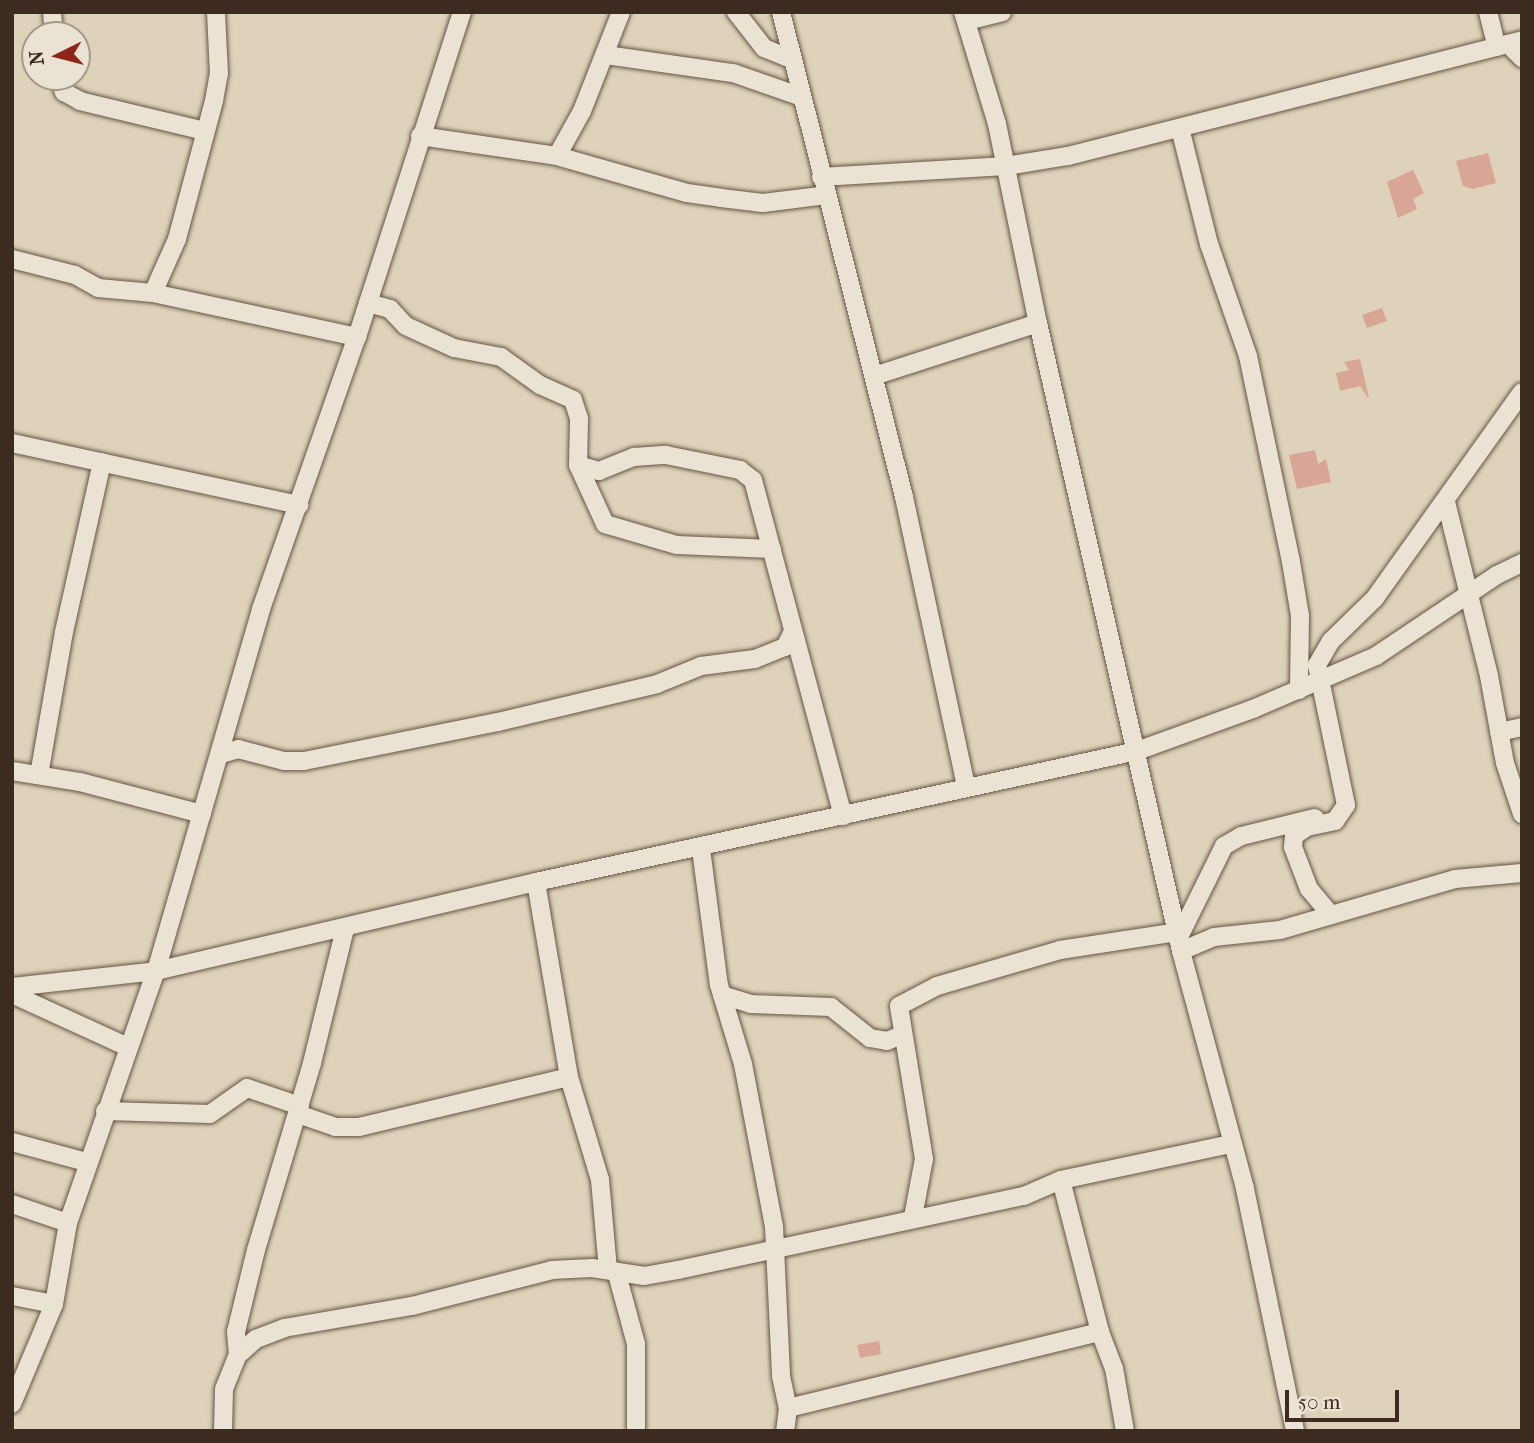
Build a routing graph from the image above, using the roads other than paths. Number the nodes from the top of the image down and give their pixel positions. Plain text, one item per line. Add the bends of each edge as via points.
1 (216, 12) edge
2 (462, 12) edge
3 (621, 12) edge
4 (736, 12) edge
5 (781, 12) edge
6 (1002, 12) edge
7 (1488, 12) edge
8 (965, 17) edge
9 (1509, 44) edge
10 (606, 55) junction
11 (1522, 58) edge
12 (793, 60) junction
13 (66, 91) edge
14 (802, 97) junction
15 (1180, 128) junction
16 (205, 131) junction
17 (419, 136) junction
18 (558, 156) junction
19 (1006, 166) junction
20 (821, 177) junction
21 (827, 195) junction
22 (12, 259) edge
23 (153, 293) junction
24 (368, 303) junction
25 (1038, 323) junction
26 (357, 337) junction
27 (874, 376) junction
28 (1522, 392) edge
29 (12, 443) edge
30 (102, 462) junction
31 (578, 465) junction
32 (1447, 502) junction
33 (299, 505) junction
34 (772, 549) junction
35 (1522, 564) edge
36 (1467, 597) junction
37 (793, 631) junction
38 (1317, 682) junction
39 (1299, 690) junction
40 (1522, 727) edge
41 (1499, 732) junction
42 (1137, 751) junction
43 (221, 754) junction
44 (12, 771) edge
45 (39, 775) junction
46 (966, 786) junction
47 (202, 814) junction
48 (1522, 814) edge
49 (844, 816) junction
50 (1343, 816) junction
51 (701, 849) junction
52 (1522, 873) edge
53 (536, 882) junction
54 (1331, 915) junction
55 (345, 929) junction
56 (1179, 941) junction
57 (156, 971) junction
58 (12, 987) edge
59 (12, 994) edge
60 (722, 995) junction
61 (902, 1035) junction
62 (128, 1047) junction
63 (569, 1077) junction
64 (299, 1110) junction
65 (105, 1111) junction
66 (12, 1142) edge
67 (1231, 1144) junction
68 (86, 1162) junction
69 (1061, 1180) junction
70 (12, 1204) edge
71 (913, 1217) junction
72 (68, 1223) junction
73 (774, 1247) junction
74 (612, 1272) junction
75 (644, 1276) junction
76 (12, 1296) edge
77 (628, 1301) junction
78 (54, 1304) junction
79 (1100, 1332) junction
80 (238, 1355) junction
81 (12, 1404) edge
82 (788, 1408) junction
83 (223, 1431) edge
84 (636, 1431) edge
85 (785, 1431) edge
86 (1125, 1431) edge
87 (1295, 1431) edge

1 - 16 street via 219,74
2 - 17 street
3 - 10 street
4 - 12 street via 764,48
5 - 12 street
6 - 8 street
7 - 9 street
8 - 19 street
9 - 11 street
9 - 15 street
10 - 14 street via 733,73
10 - 18 street
12 - 14 street
13 - 16 street via 69,97
14 - 20 street
15 - 19 street
15 - 39 street via 1209,244 1248,356 1300,616
16 - 23 street via 177,239
17 - 18 street
17 - 24 street
18 - 21 street via 687,193 721,198 763,204
19 - 20 street
19 - 25 street
20 - 21 street
21 - 27 street
22 - 23 street via 75,275 98,288
23 - 26 street
24 - 26 street
24 - 31 street via 390,309 406,326 454,348 501,357 540,385 568,397 579,419
25 - 27 street
25 - 42 street
26 - 33 street
27 - 46 street via 938,645
28 - 32 street
29 - 30 street
30 - 33 street
30 - 45 street via 66,619
31 - 34 street via 600,518 615,530 677,545
31 - 34 street via 599,471 652,454 745,471 755,485
32 - 36 street
32 - 38 street via 1376,598 1331,641 1317,666
33 - 43 street via 261,609
34 - 37 street
35 - 36 street
36 - 38 street via 1376,656
36 - 41 street
37 - 43 street via 785,647 755,659 701,666 657,684 498,722 304,761 284,761 239,749
37 - 49 street
38 - 39 street
38 - 50 street via 1342,781
39 - 42 street
40 - 41 street
41 - 48 street
42 - 46 street
42 - 56 street
43 - 47 street
44 - 45 street
45 - 47 street
46 - 49 street
47 - 57 street
49 - 51 street
50 - 54 street via 1307,827 1292,840 1310,889
50 - 56 street via 1311,818 1230,841 1200,890
51 - 53 street
51 - 60 street
52 - 54 street via 1455,879
53 - 55 street
53 - 63 street
54 - 56 street via 1280,930
55 - 57 street
55 - 64 street
56 - 61 street via 1060,950 937,986 900,1006
56 - 67 street
57 - 58 street
57 - 62 street
59 - 62 street
60 - 61 street via 751,1004 831,1007 870,1038 887,1041
60 - 73 street via 743,1064
61 - 71 street via 918,1103 924,1159
62 - 65 street
63 - 64 street via 359,1127 335,1127
63 - 74 street via 600,1180
64 - 65 street via 247,1088 210,1114
64 - 80 street via 244,1295 236,1332
65 - 68 street
66 - 68 street
67 - 69 street
67 - 87 street via 1245,1189
68 - 72 street
69 - 71 street via 1024,1196
69 - 79 street
70 - 72 street
71 - 73 street
72 - 78 street
73 - 75 street
73 - 82 street via 781,1376
74 - 75 street
74 - 77 street
74 - 80 street via 552,1270 412,1306 284,1328 256,1339
75 - 77 street
76 - 78 street
77 - 84 street via 637,1358
78 - 81 street
79 - 82 street
79 - 86 street via 1112,1361
80 - 83 street via 224,1389
82 - 85 street

